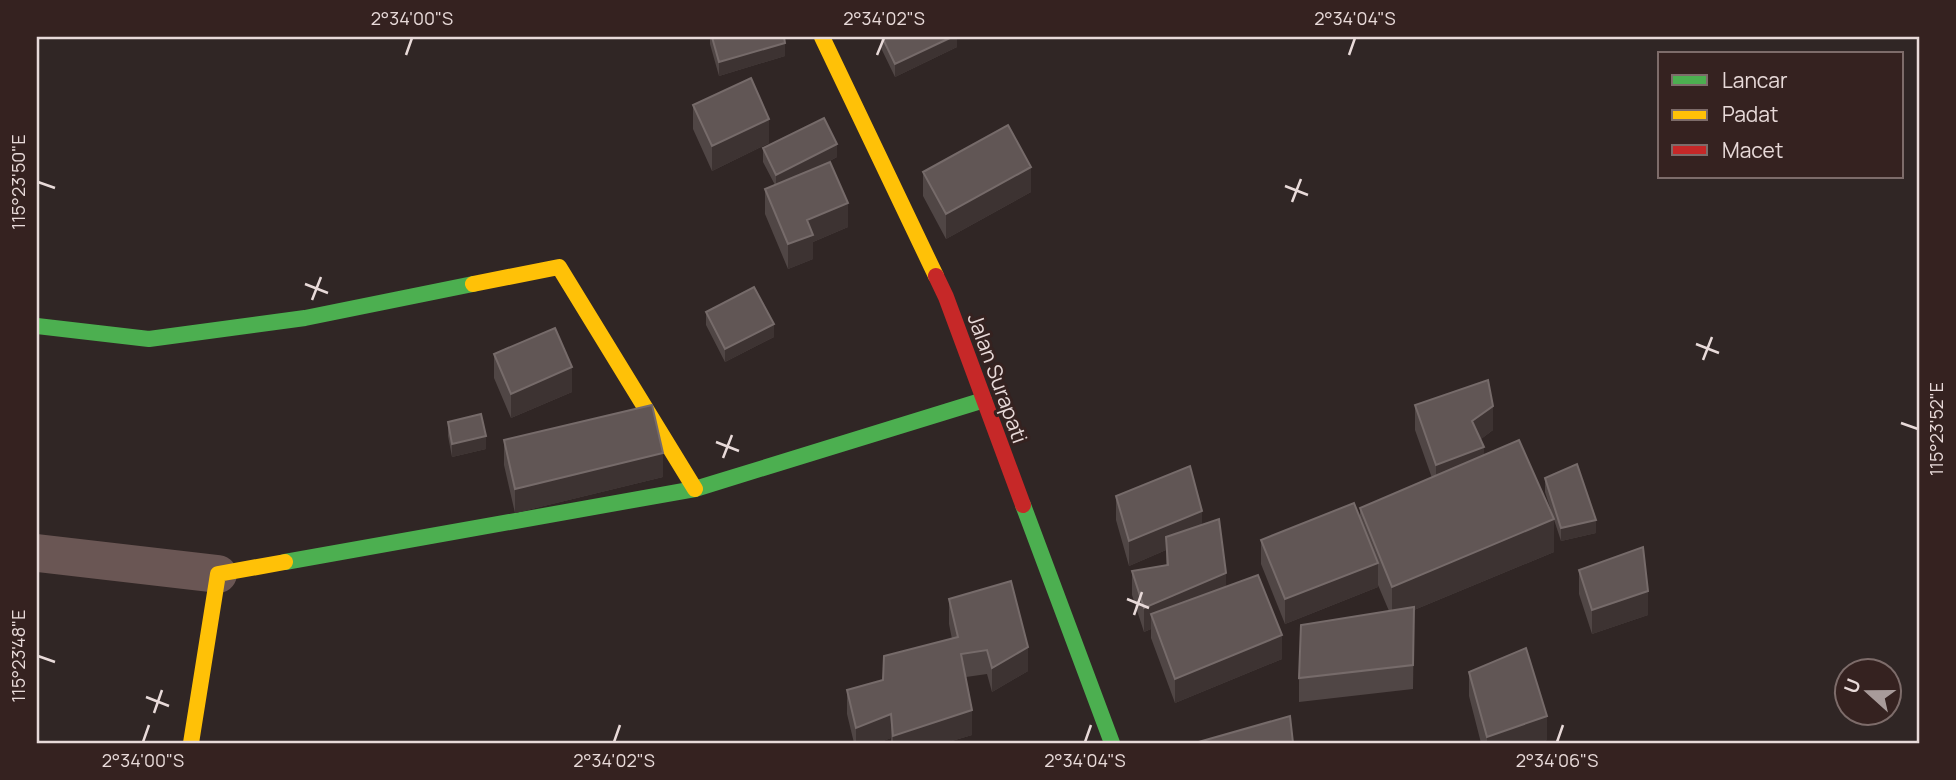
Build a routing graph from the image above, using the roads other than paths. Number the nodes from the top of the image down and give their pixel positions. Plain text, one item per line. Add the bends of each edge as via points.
1 (822, 37) edge
2 (37, 326) edge
3 (984, 400) junction
4 (695, 489) junction
5 (37, 553) edge
6 (218, 574) junction
7 (191, 743) edge
8 (1112, 743) edge

1 - 3 street, Jalan Surapati via 946,298
2 - 4 street via 149,339 305,318 559,267
3 - 4 street
3 - 8 street, Jalan Surapati
4 - 6 street
5 - 6 street
6 - 7 street

